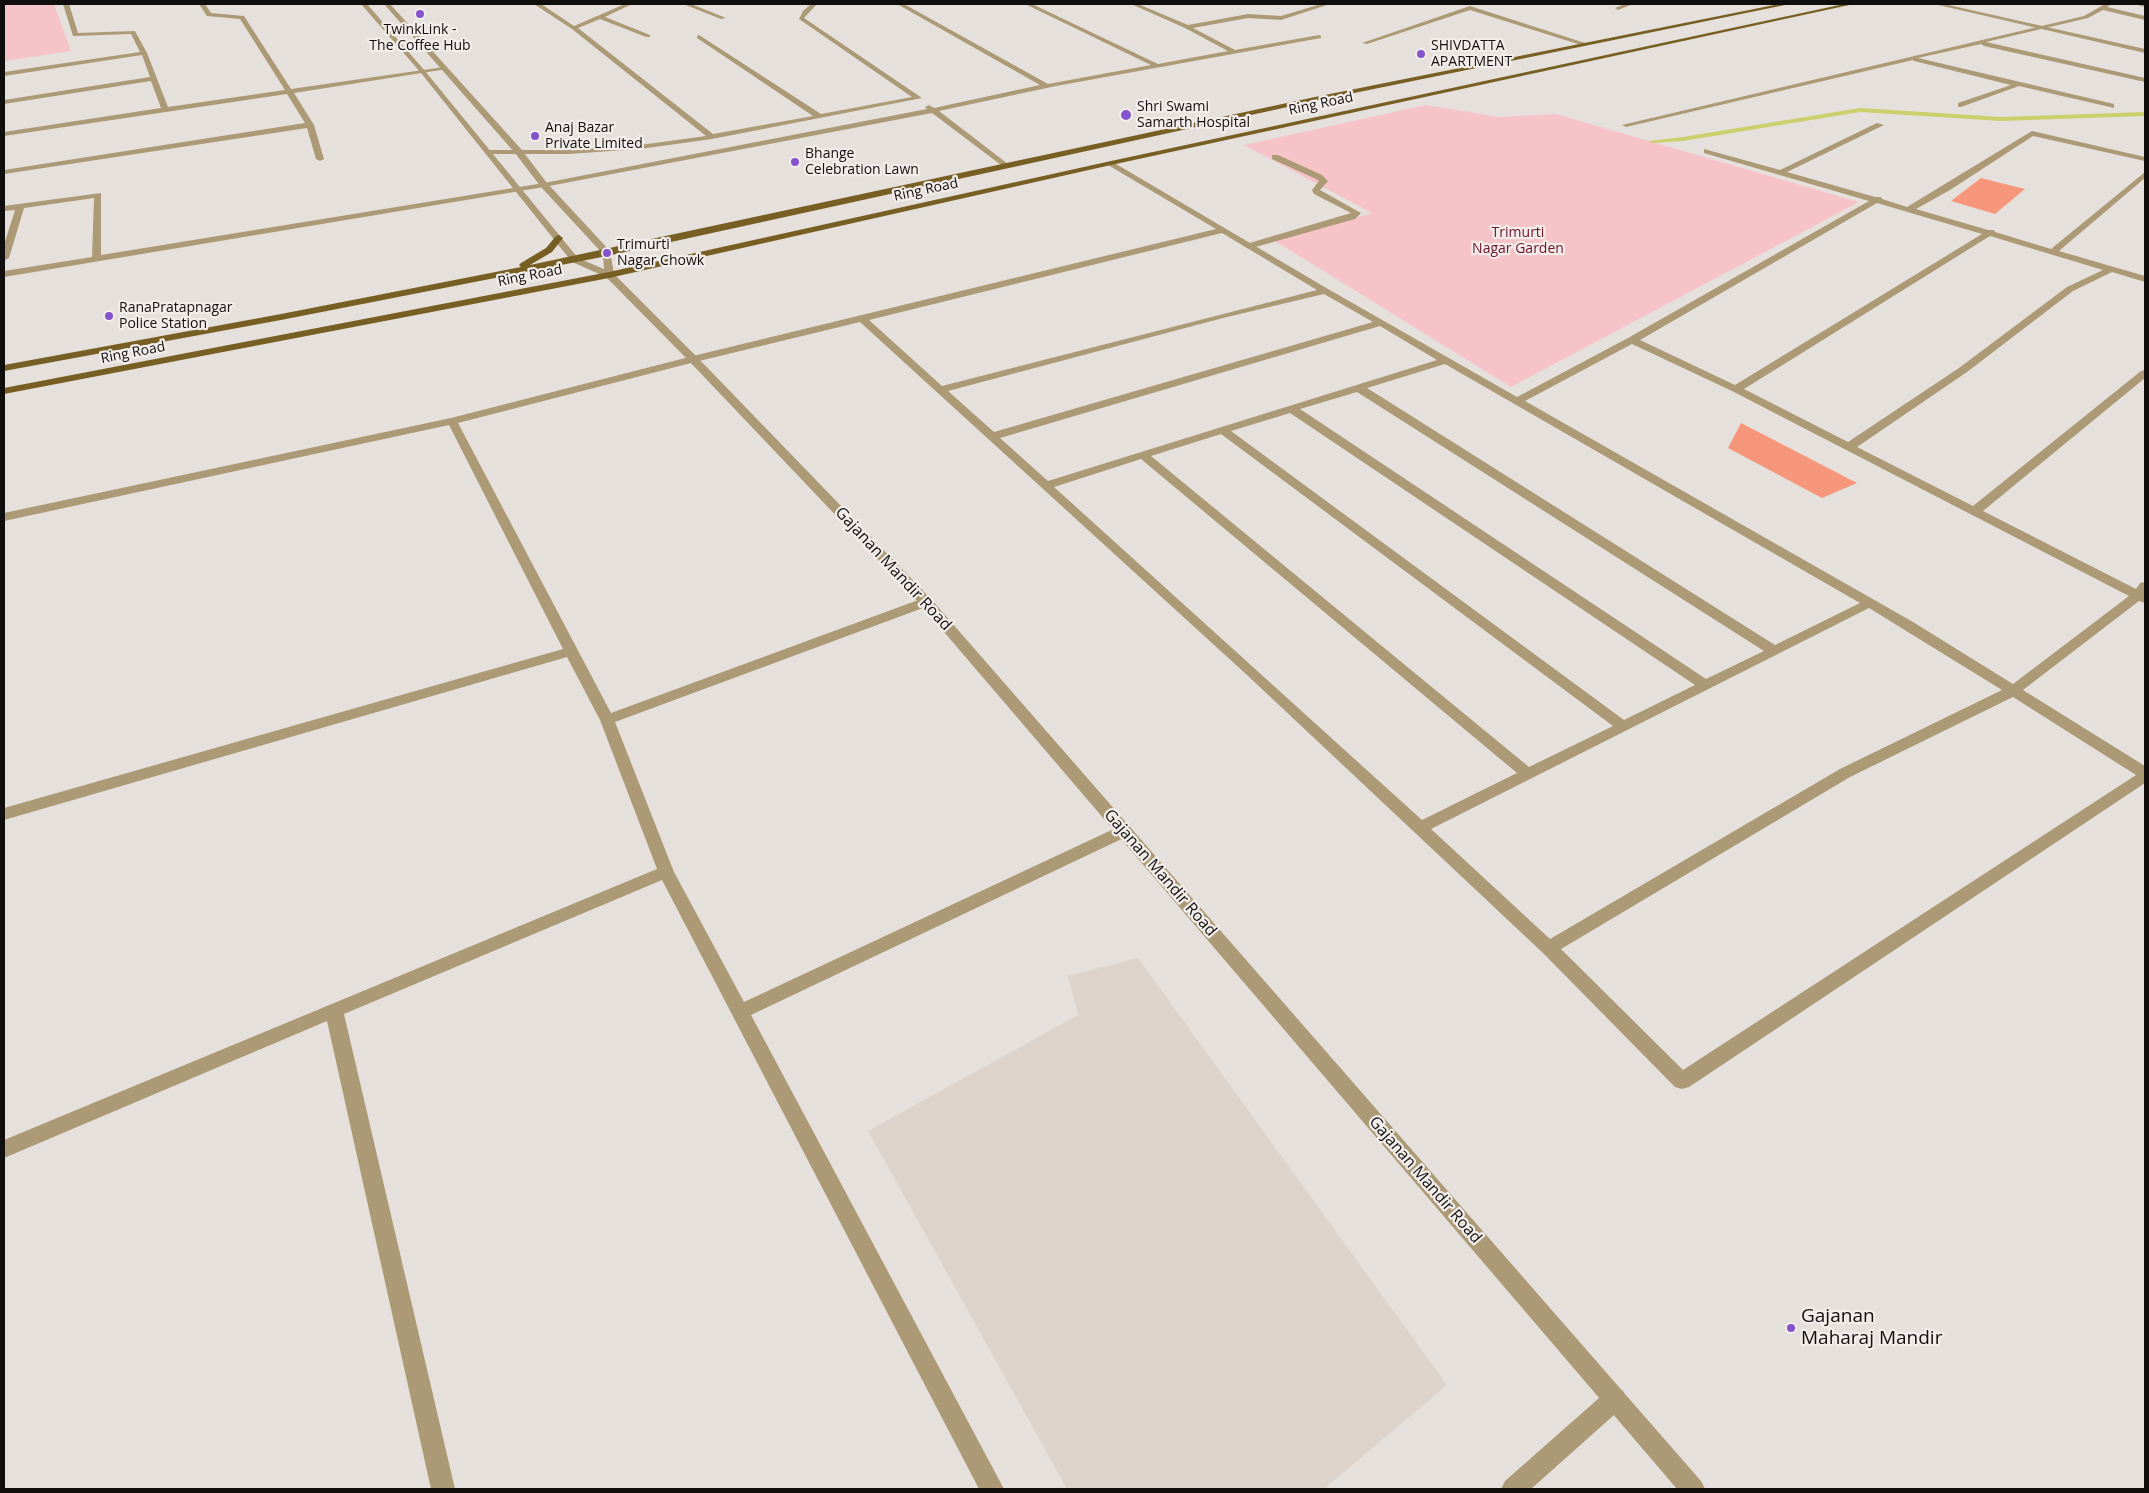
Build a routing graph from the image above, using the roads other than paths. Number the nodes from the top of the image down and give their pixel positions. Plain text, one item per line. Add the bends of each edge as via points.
1 (66, 4) edge
2 (202, 4) edge
3 (364, 4) edge
4 (387, 4) edge
5 (536, 4) edge
6 (629, 4) edge
7 (686, 4) edge
8 (814, 4) edge
9 (900, 4) edge
10 (1028, 4) edge
11 (1134, 4) edge
12 (1327, 4) edge
13 (1453, 4) edge
14 (1480, 4) edge
15 (1630, 4) edge
16 (1787, 4) edge
17 (1851, 4) edge
18 (1936, 4) edge
19 (2109, 4) edge
20 (2140, 4) edge
21 (2145, 5) edge
22 (1470, 8) junction
23 (1618, 8) dead end
24 (2102, 8) junction
25 (601, 17) junction
26 (724, 18) dead end
27 (2145, 18) edge
28 (1187, 27) junction
29 (574, 28) junction
30 (2044, 28) junction
31 (648, 36) dead end
32 (699, 37) dead end
33 (1319, 37) dead end
34 (1365, 43) dead end
35 (1980, 43) junction
36 (1583, 44) junction
37 (2145, 51) edge
38 (1234, 52) junction
39 (144, 53) junction
40 (1912, 59) junction
41 (1158, 66) junction
42 (444, 69) junction
43 (424, 72) junction
44 (4, 74) edge
45 (152, 79) junction
46 (2145, 80) edge
47 (2019, 84) junction
48 (1047, 86) junction
49 (288, 92) junction
50 (4, 102) edge
51 (925, 104) junction
52 (1962, 106) dead end
53 (2111, 106) dead end
54 (165, 110) junction
55 (820, 118) junction
56 (310, 125) junction
57 (1626, 125) dead end
58 (1880, 125) dead end
59 (4, 134) edge
60 (712, 137) junction
61 (1708, 151) dead end
62 (489, 152) junction
63 (518, 152) junction
64 (1275, 157) dead end
65 (320, 159) dead end
66 (2145, 159) edge
67 (1111, 163) junction
68 (1005, 166) junction
69 (4, 172) edge
70 (1781, 172) junction
71 (2145, 174) edge
72 (544, 184) junction
73 (519, 189) junction
74 (1878, 199) junction
75 (22, 206) junction
76 (4, 209) edge
77 (1910, 209) junction
78 (1223, 230) junction
79 (1991, 232) junction
80 (559, 238) junction
81 (1249, 246) junction
82 (2054, 251) junction
83 (608, 253) junction
84 (4, 258) edge
85 (96, 260) junction
86 (576, 260) junction
87 (2112, 269) junction
88 (506, 273) junction
89 (4, 274) edge
90 (609, 275) junction
91 (2145, 279) edge
92 (1324, 291) junction
93 (862, 318) junction
94 (1380, 323) junction
95 (1632, 340) junction
96 (693, 358) junction
97 (1447, 360) junction
98 (4, 368) edge
99 (2145, 373) edge
100 (1359, 388) junction
101 (942, 389) junction
102 (1736, 389) junction
103 (4, 392) edge
104 (1517, 401) junction
105 (1292, 409) junction
106 (452, 421) junction
107 (1223, 430) junction
108 (993, 436) junction
109 (1849, 447) junction
110 (1143, 455) junction
111 (1047, 485) junction
112 (1976, 510) junction
113 (4, 517) edge
114 (2143, 593) edge
115 (926, 602) junction
116 (1870, 603) junction
117 (571, 651) junction
118 (1774, 651) junction
119 (1705, 685) junction
120 (2013, 691) junction
121 (607, 720) junction
122 (1623, 726) junction
123 (1528, 774) junction
124 (2145, 774) edge
125 (4, 814) edge
126 (1420, 828) junction
127 (1124, 831) junction
128 (666, 872) junction
129 (1549, 948) junction
130 (334, 1010) junction
131 (740, 1012) junction
132 (4, 1149) edge
133 (1615, 1399) junction
134 (442, 1489) edge
135 (992, 1489) edge
136 (1513, 1489) edge
137 (1693, 1489) edge

1 - 39 street via 75,36 133,32
2 - 49 street via 209,15 242,17
3 - 43 street
4 - 42 street
5 - 29 street
6 - 25 street
7 - 26 street
8 - 51 street via 801,18
9 - 48 street
10 - 41 street
11 - 28 street
12 - 28 street via 1281,18 1248,16
13 - 22 street
14 - 22 street
15 - 23 street
16 - 36 main road
17 - 67 main road, Ring Road
18 - 30 street
19 - 24 street
20 - 21 street
22 - 34 street
22 - 36 street
24 - 27 street
24 - 30 street via 2086,17
25 - 29 street
25 - 31 street
28 - 38 street
29 - 60 street
30 - 35 street
30 - 37 street
32 - 55 street
33 - 38 street
35 - 40 street
35 - 46 street
36 - 68 main road
38 - 41 street
39 - 44 street
39 - 45 street
40 - 47 street
40 - 57 street
41 - 48 street
42 - 43 street
42 - 63 street
43 - 49 street
43 - 62 street
45 - 50 street
45 - 54 street
47 - 52 street
47 - 53 street
48 - 51 street
49 - 54 street
49 - 56 street
51 - 55 street
51 - 68 street
51 - 72 street
54 - 59 street
55 - 60 street
56 - 65 street
56 - 69 street
58 - 70 street
60 - 63 street via 640,147
61 - 70 street
62 - 63 street
62 - 73 street
63 - 72 street
64 - 81 street via 1319,177 1324,181 1317,192 1357,213
66 - 77 street via 2032,133
67 - 78 street
67 - 90 main road, Ring Road
68 - 83 main road
70 - 74 street
71 - 82 street
72 - 73 street
72 - 83 street
73 - 80 street
73 - 85 street
74 - 77 street
74 - 95 street
75 - 76 street
75 - 84 street
75 - 85 street via 98,195
77 - 79 street
78 - 81 street
78 - 93 street
79 - 82 street
79 - 102 street
80 - 86 street
80 - 88 main road via 538,258
81 - 92 street
82 - 87 street
83 - 86 main road
83 - 90 street
85 - 89 street
86 - 88 main road
86 - 90 street
87 - 91 street
87 - 109 street via 2070,289 1963,370
88 - 98 main road
90 - 96 street, Gajanan Mandir Road
90 - 103 main road, Ring Road
92 - 94 street
92 - 101 street
93 - 96 street
93 - 101 street
94 - 97 street
94 - 108 street
95 - 102 street
95 - 104 street
96 - 106 street
96 - 115 street, Gajanan Mandir Road
97 - 100 street
97 - 104 street
99 - 112 street
100 - 105 street
100 - 118 street
101 - 108 street
102 - 109 street
104 - 116 street
105 - 107 street
105 - 119 street
106 - 113 street
106 - 117 street
107 - 110 street
107 - 122 street
108 - 111 street
109 - 112 street
110 - 111 street
110 - 123 street
111 - 126 street
112 - 114 street
114 - 120 street
115 - 121 street
115 - 127 street, Gajanan Mandir Road
116 - 118 street
116 - 120 street
117 - 121 street
117 - 125 street
118 - 119 street
119 - 122 street
120 - 124 street
120 - 129 street via 1845,773
121 - 128 street
122 - 123 street
123 - 126 street
124 - 129 street via 1682,1080
126 - 129 street
127 - 131 street
127 - 133 street, Gajanan Mandir Road
128 - 130 street
128 - 131 street
130 - 132 street
130 - 134 street
131 - 135 street
133 - 136 street
133 - 137 street, Gajanan Mandir Road

